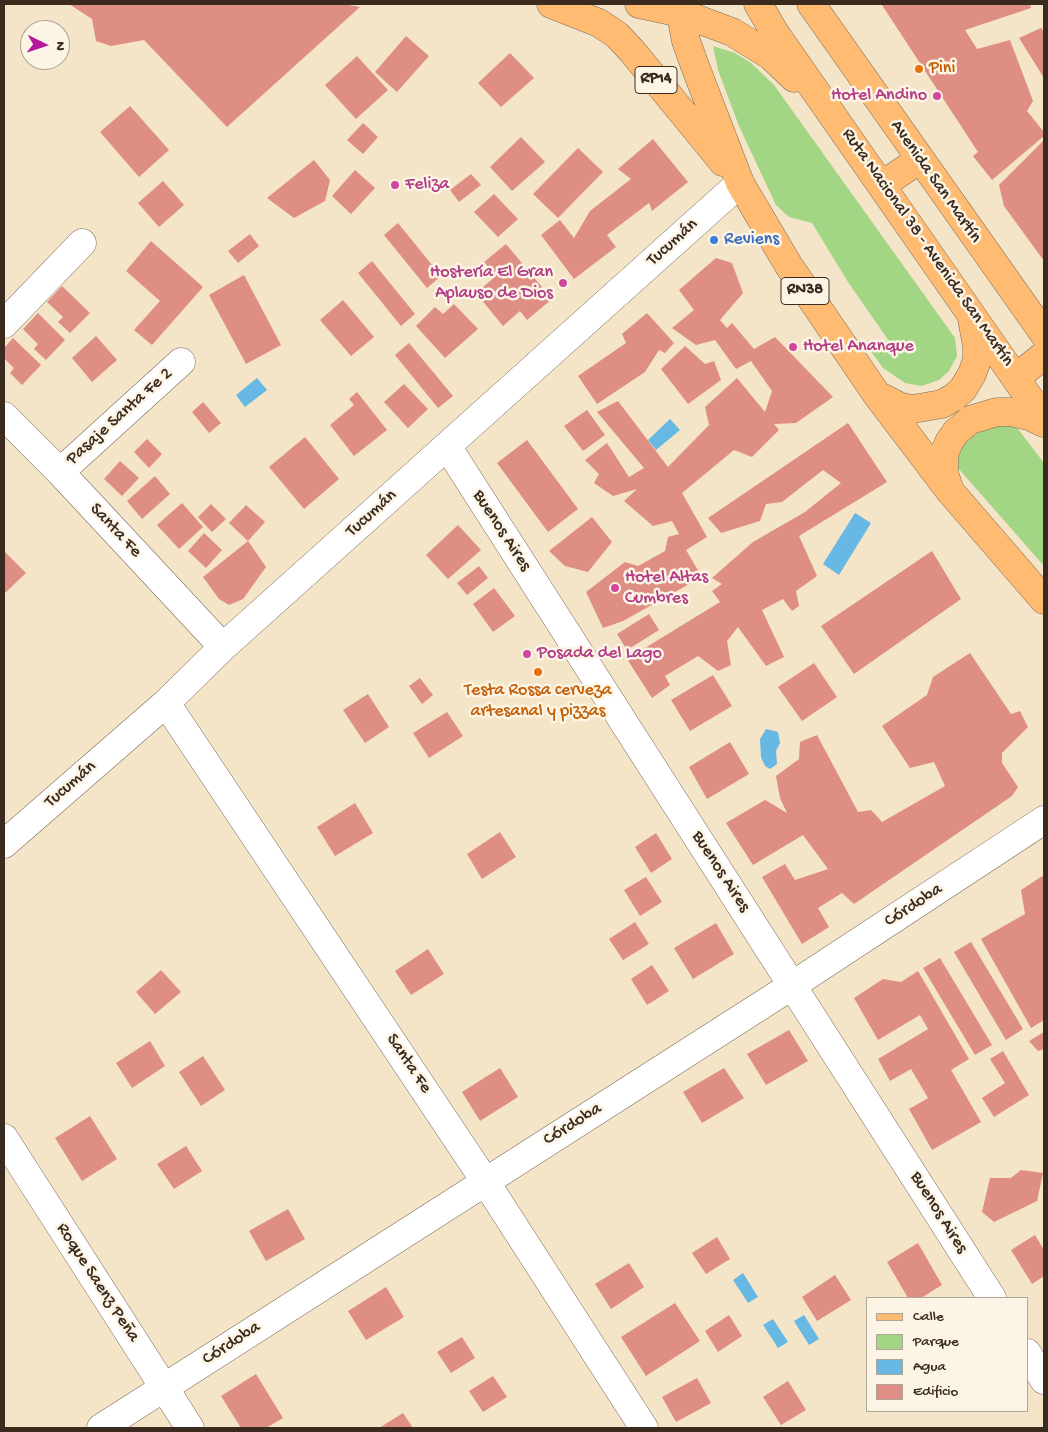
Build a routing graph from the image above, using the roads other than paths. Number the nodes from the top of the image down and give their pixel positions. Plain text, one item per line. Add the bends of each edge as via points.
1 (551, 4) edge
2 (639, 4) edge
3 (758, 4) edge
4 (810, 4) edge
5 (678, 7) edge
6 (840, 122) junction
7 (920, 160) junction
8 (740, 183) junction
9 (882, 185) junction
10 (82, 243) dead end
11 (970, 310) junction
12 (4, 324) edge
13 (1044, 334) edge
14 (1044, 355) edge
15 (181, 362) dead end
16 (1016, 378) junction
17 (876, 395) junction
18 (4, 416) edge
19 (1044, 421) edge
20 (446, 446) junction
21 (60, 472) junction
22 (949, 490) junction
23 (1035, 584) edge
24 (1044, 600) edge
25 (223, 647) junction
26 (166, 703) junction
27 (1044, 820) edge
28 (4, 844) edge
29 (793, 985) junction
30 (4, 1138) edge
31 (485, 1181) junction
32 (991, 1297) edge
33 (1028, 1354) edge
34 (1044, 1380) edge
35 (164, 1388) junction
36 (101, 1428) edge
37 (190, 1428) edge
38 (644, 1428) edge

1 - 8 main road, RP14 via 599,23 617,35
2 - 5 main road
3 - 6 main road, Ruta Nacional 38 - Avenida San Martín
4 - 7 main road, Avenida San Martín
5 - 6 main road via 732,32 771,56
5 - 8 main road, RN38 via 694,66
6 - 9 main road, Ruta Nacional 38 - Avenida San Martín
7 - 9 main road
7 - 13 main road, Avenida San Martín
8 - 17 main road, RN38 via 789,266
8 - 20 street, Tucumán
9 - 11 main road, Ruta Nacional 38 - Avenida San Martín
10 - 12 street
11 - 16 main road, Ruta Nacional 38 - Avenida San Martín
11 - 17 main road via 977,360 963,389 954,398 942,404 913,409
14 - 16 main road
15 - 21 street, Pasaje Santa Fe 2
16 - 19 main road, Ruta Nacional 38 - Avenida San Martín
17 - 22 main road, RN38
18 - 21 street, Santa Fe
19 - 22 main road via 1011,412 997,412 970,420 956,432 944,454 944,473
20 - 25 street, Tucumán
20 - 29 street, Buenos Aires
21 - 25 street, Santa Fe
22 - 23 main road, RN38
23 - 24 main road, RN38
25 - 26 street, Tucumán
26 - 28 street, Tucumán
26 - 31 street, Santa Fe
27 - 29 street, Córdoba
29 - 31 street, Córdoba
29 - 32 street, Buenos Aires
30 - 35 street, Roque Saenz Peña
31 - 35 street, Córdoba
31 - 38 street, Santa Fe
33 - 34 street
35 - 36 street, Córdoba
35 - 37 street, Roque Saenz Peña

